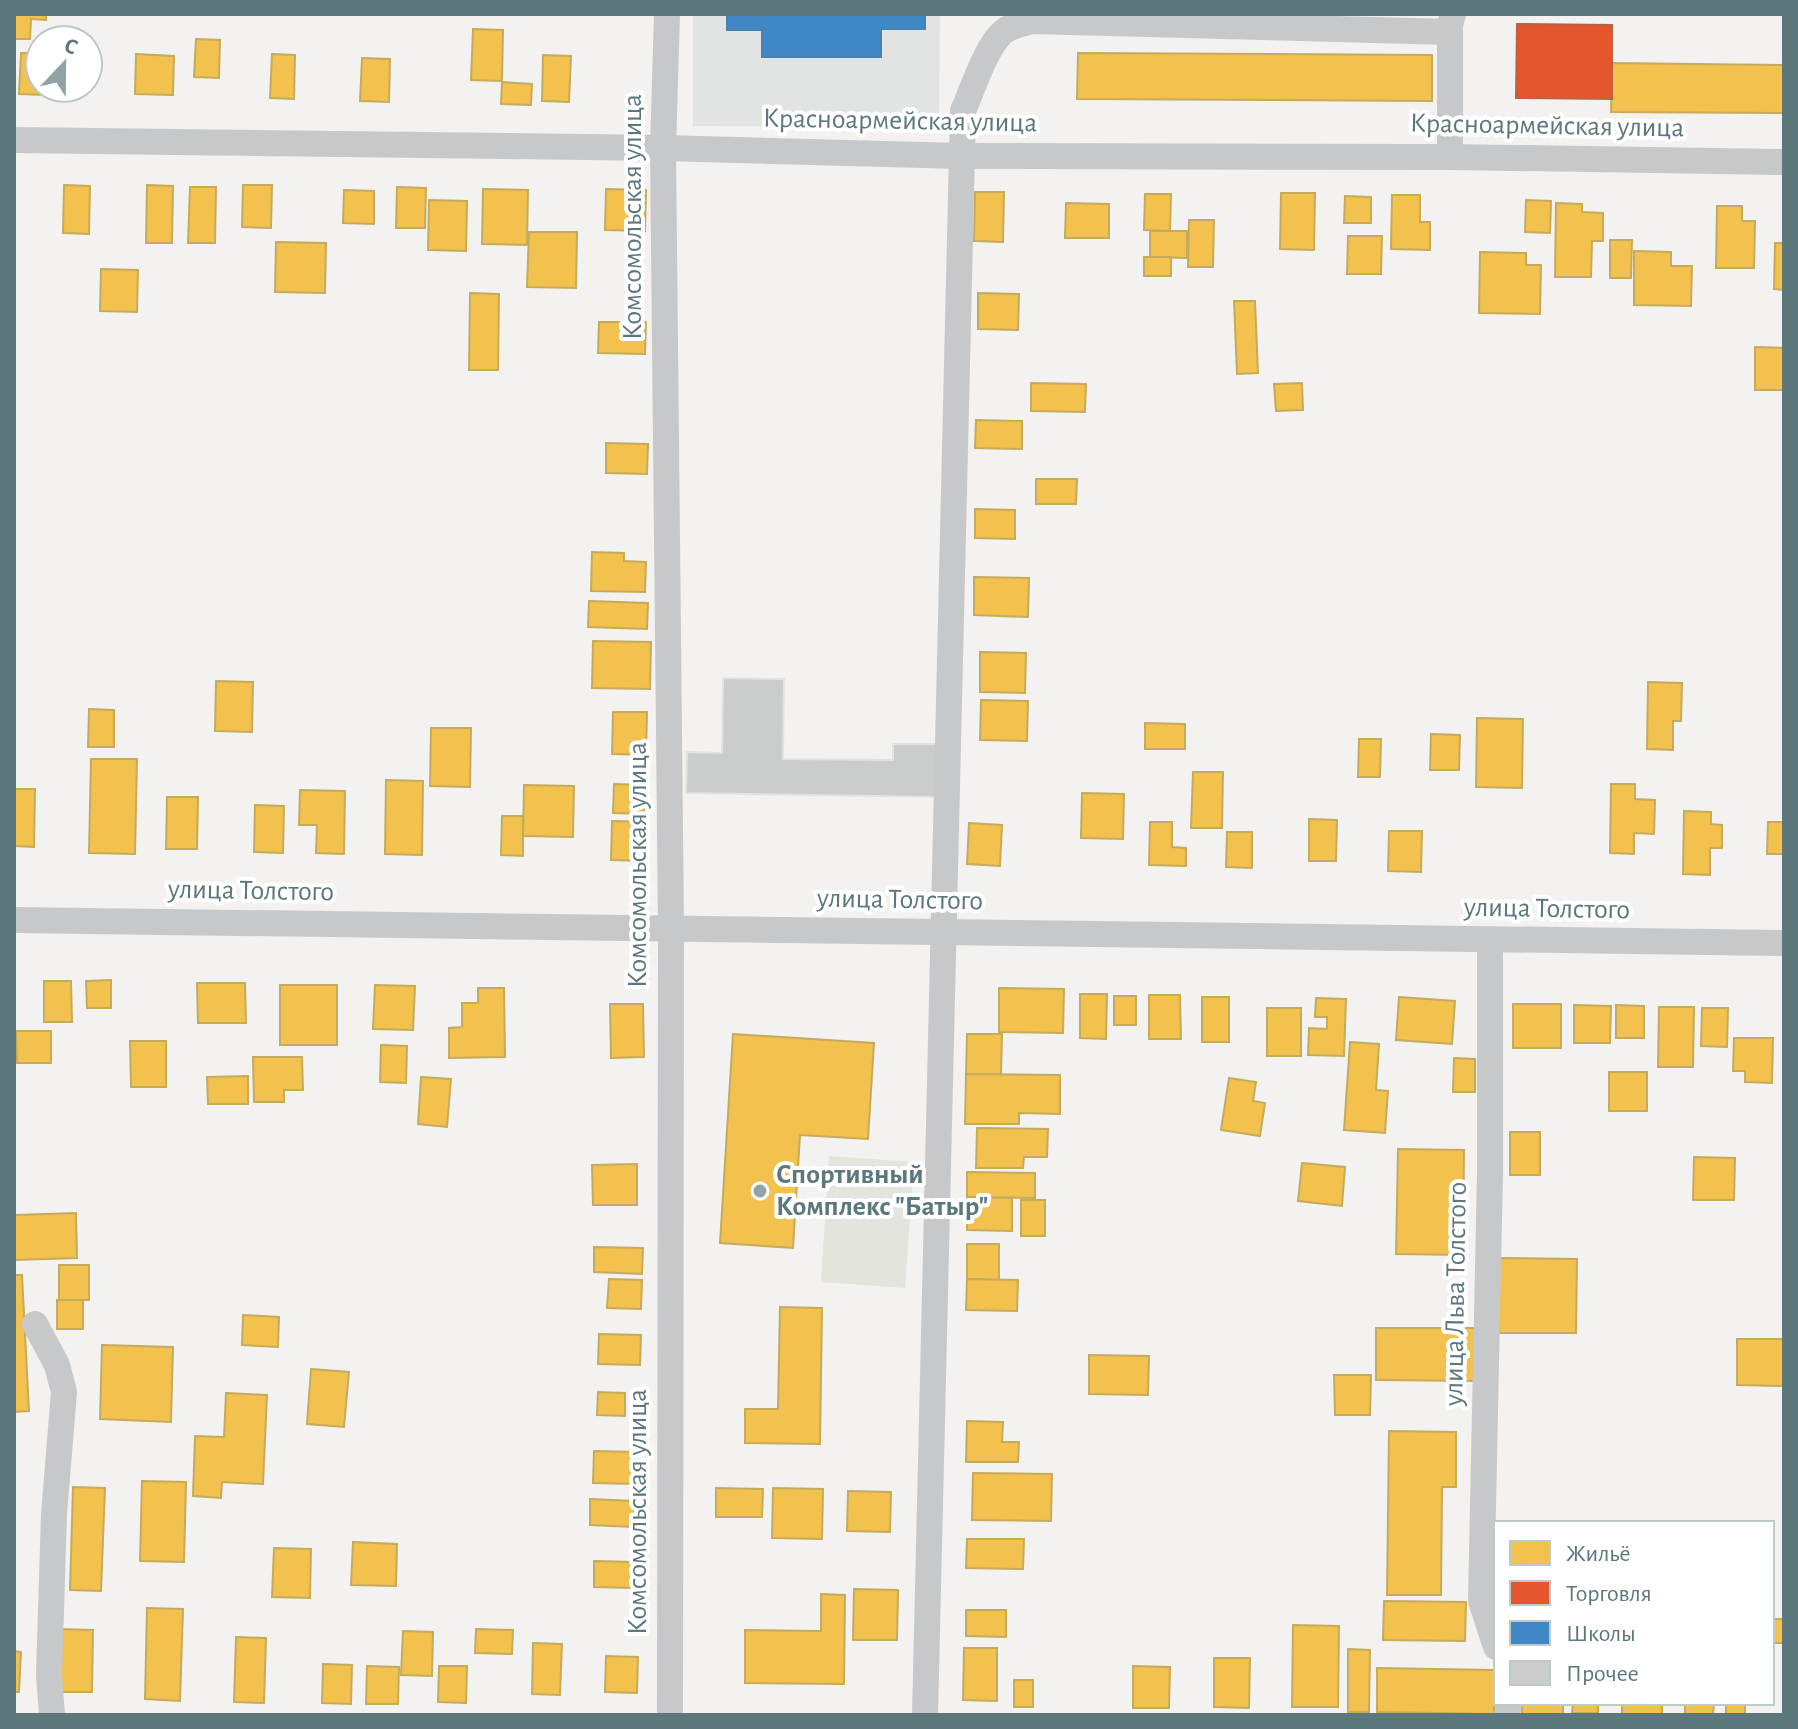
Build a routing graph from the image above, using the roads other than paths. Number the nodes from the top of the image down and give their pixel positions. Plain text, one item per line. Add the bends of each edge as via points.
1 (667, 14) edge
2 (1452, 23) edge
3 (14, 140) edge
4 (663, 148) junction
5 (962, 156) junction
6 (1450, 157) junction
7 (1784, 162) edge
8 (14, 920) edge
9 (671, 928) junction
10 (944, 933) junction
11 (1490, 940) junction
12 (1784, 943) edge
13 (35, 1324) dead end
14 (1494, 1641) edge
15 (52, 1715) edge
16 (670, 1715) edge
17 (925, 1715) edge

1 - 4 street, Комсомольская улица
2 - 5 street via 1013,25 991,49 963,111
2 - 6 street
3 - 4 street, Красноармейская улица
4 - 5 street, Красноармейская улица
4 - 9 street, Комсомольская улица
5 - 6 street, Красноармейская улица
5 - 10 street
6 - 7 street, Красноармейская улица
8 - 9 street, улица Толстого
9 - 10 street, улица Толстого
9 - 16 street, Комсомольская улица
10 - 11 street, улица Толстого
10 - 17 street
11 - 12 street, улица Толстого
11 - 14 street, улица Льва Толстого via 1481,1601
13 - 15 street via 57,1365 64,1392 54,1514

